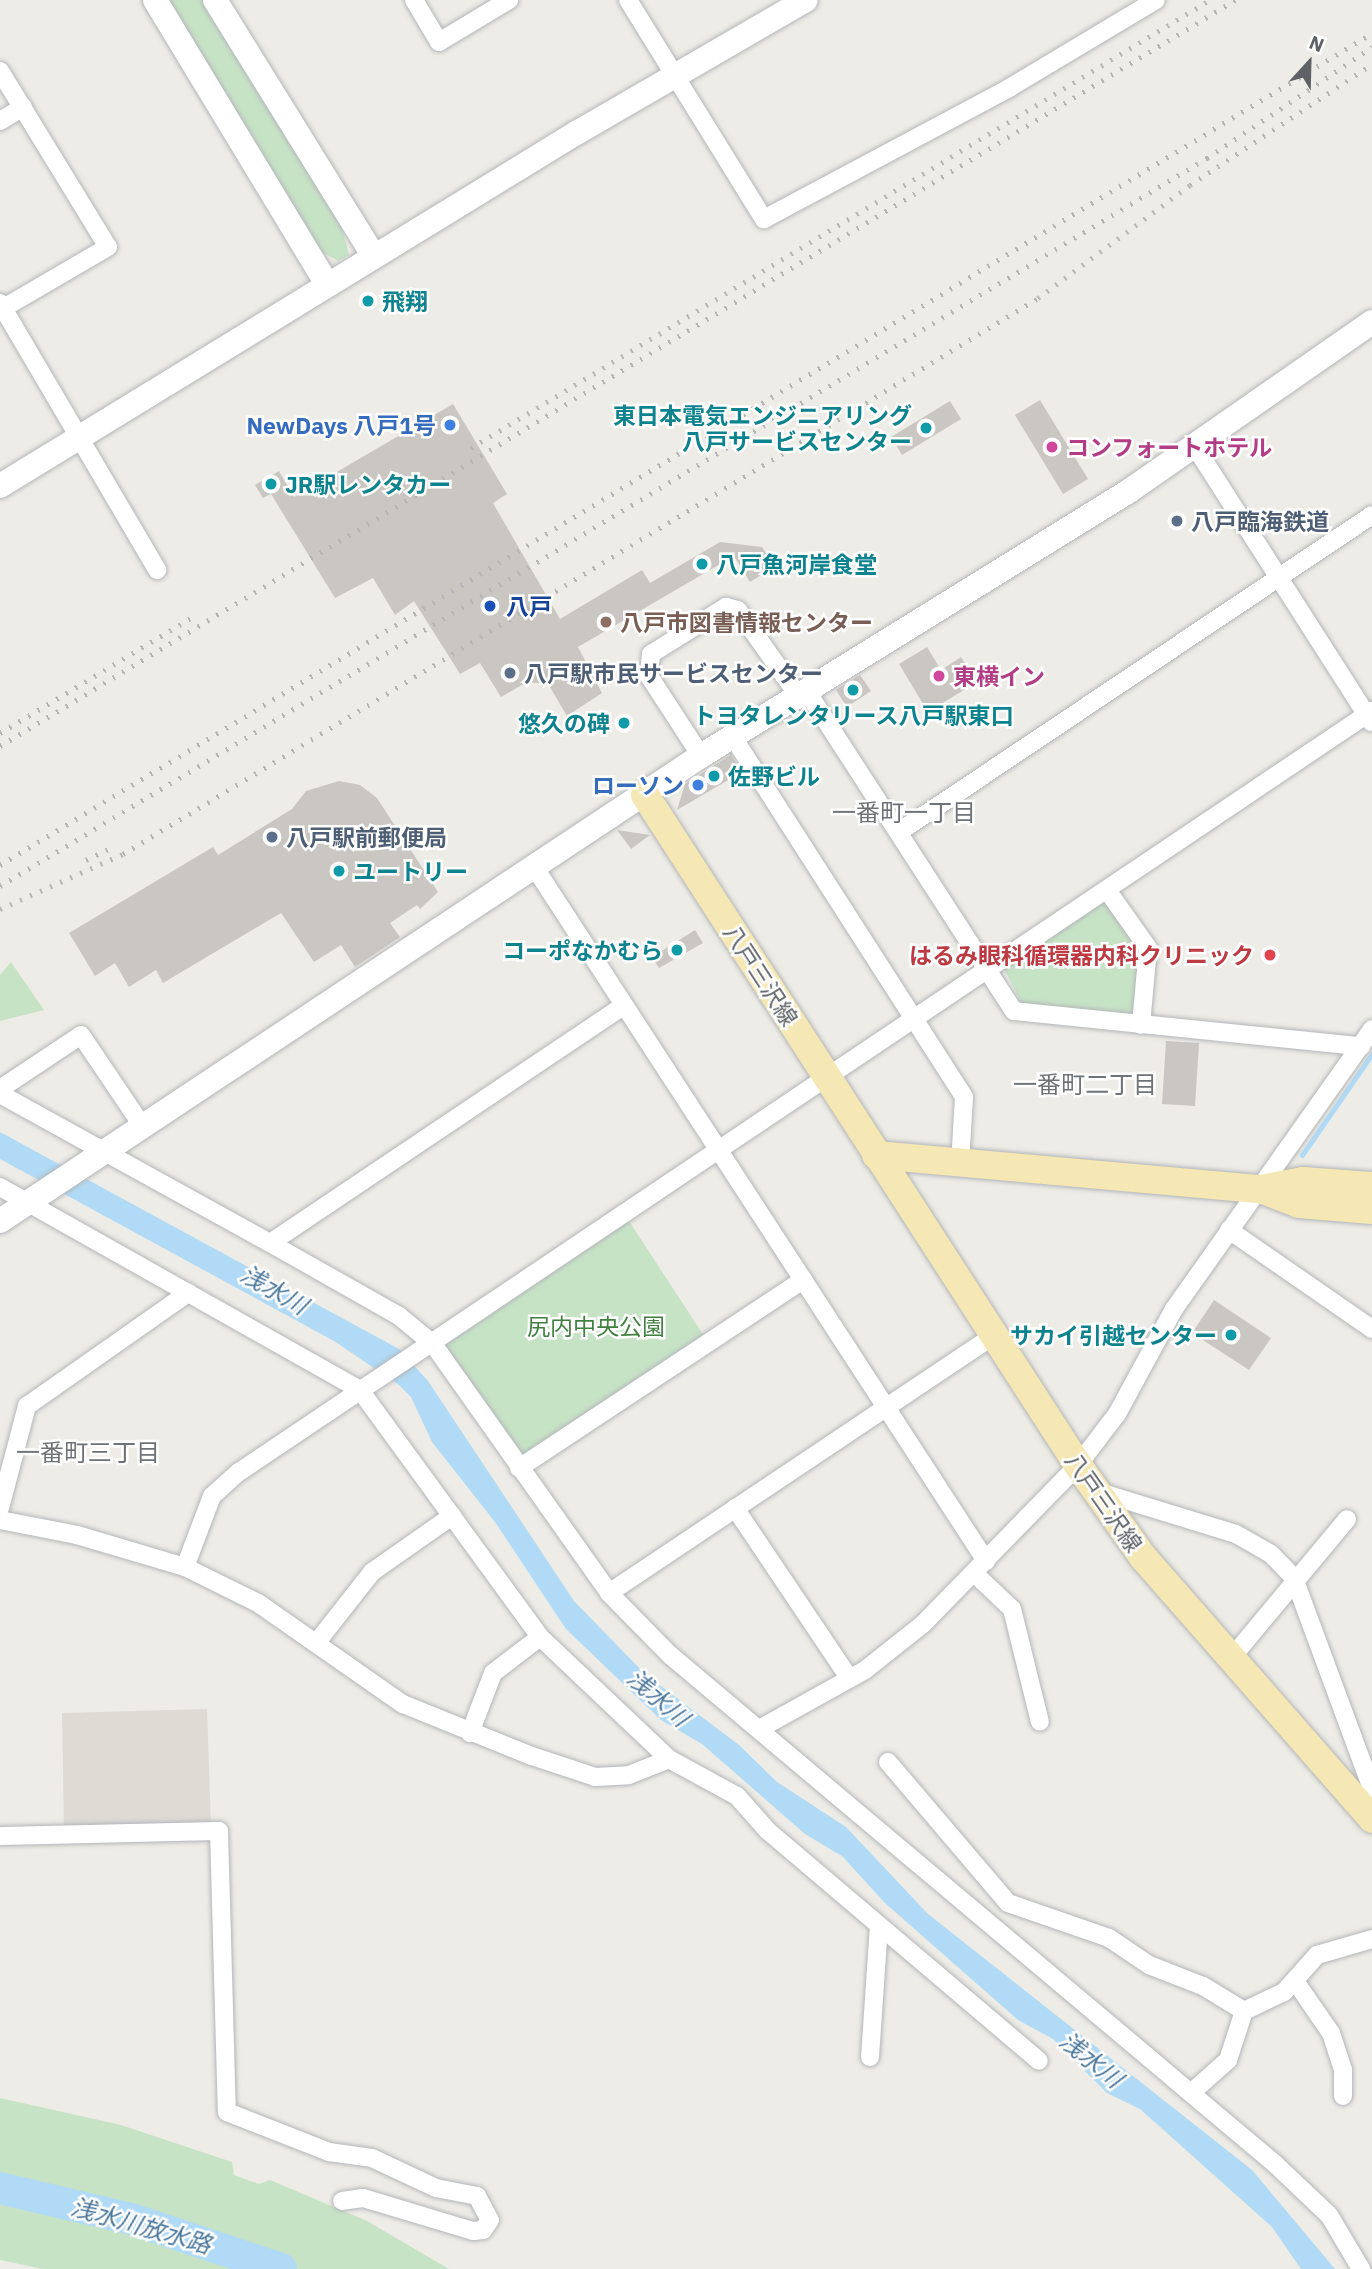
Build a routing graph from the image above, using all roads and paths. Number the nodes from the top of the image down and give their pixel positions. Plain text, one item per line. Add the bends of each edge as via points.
1 (155, 0) edge
2 (215, 0) edge
3 (414, 0) edge
4 (509, 0) edge
5 (628, 0) edge
6 (806, 0) edge
7 (1156, 0) edge
8 (0, 71) edge
9 (676, 78) junction
10 (23, 107) junction
11 (0, 121) edge
12 (374, 256) junction
13 (327, 284) junction
14 (1, 307) edge
15 (1372, 322) edge
16 (79, 438) junction
17 (1194, 445) junction
18 (0, 486) edge
19 (1372, 515) edge
20 (157, 570) dead end
21 (1278, 579) junction
22 (802, 693) junction
23 (1370, 716) edge
24 (733, 737) junction
25 (701, 756) junction
26 (645, 795) junction
27 (899, 832) junction
28 (535, 868) junction
29 (1107, 890) junction
30 (987, 971) junction
31 (623, 1006) junction
32 (915, 1019) junction
33 (1141, 1025) junction
34 (1372, 1029) edge
35 (1361, 1046) junction
36 (828, 1079) junction
37 (0, 1091) edge
38 (143, 1127) junction
39 (719, 1153) junction
40 (102, 1155) junction
41 (876, 1155) junction
42 (960, 1164) junction
43 (1372, 1186) edge
44 (0, 1187) edge
45 (1260, 1189) junction
46 (32, 1200) junction
47 (1372, 1210) edge
48 (0, 1221) edge
49 (1229, 1230) junction
50 (270, 1243) junction
51 (803, 1280) junction
52 (188, 1293) junction
53 (1372, 1329) edge
54 (993, 1336) junction
55 (433, 1344) junction
56 (364, 1388) junction
57 (883, 1406) junction
58 (1078, 1465) junction
59 (519, 1468) junction
60 (1096, 1491) junction
61 (0, 1508) edge
62 (735, 1508) junction
63 (452, 1516) junction
64 (1347, 1519) dead end
65 (0, 1520) edge
66 (185, 1567) junction
67 (980, 1567) junction
68 (1294, 1578) junction
69 (609, 1593) junction
70 (540, 1637) junction
71 (317, 1642) junction
72 (1233, 1656) junction
73 (848, 1676) junction
74 (1040, 1722) dead end
75 (761, 1728) junction
76 (470, 1733) junction
77 (669, 1759) junction
78 (888, 1762) dead end
79 (1372, 1789) edge
80 (1372, 1819) edge
81 (0, 1836) edge
82 (879, 1926) junction
83 (1372, 1939) edge
84 (1295, 1981) junction
85 (1244, 2011) junction
86 (870, 2057) dead end
87 (1039, 2061) dead end
88 (1191, 2093) junction
89 (1343, 2096) dead end
90 (342, 2201) dead end
91 (1361, 2269) edge

1 - 13 street
2 - 12 street
3 - 4 street via 439,42
5 - 9 street
6 - 9 street
7 - 9 street via 1009,88 764,219
8 - 10 street
9 - 12 street
10 - 11 street
10 - 14 street via 108,247
12 - 13 street
13 - 16 street
14 - 16 street
15 - 17 street
16 - 18 street
16 - 20 street
17 - 21 street
17 - 22 street
19 - 21 street
21 - 23 street
21 - 27 street
22 - 24 street
22 - 25 street via 738,610 726,607 651,654 649,676
22 - 27 street
23 - 29 street
24 - 25 street
24 - 32 street
25 - 26 street
26 - 28 street
26 - 36 main road, 八戸三沢線
27 - 30 street
28 - 31 street
28 - 38 street
29 - 30 street
29 - 33 street via 1148,948
30 - 32 street
30 - 33 street via 1014,1011 1024,1016
31 - 39 street
31 - 50 street
32 - 36 street
32 - 42 street via 964,1097
33 - 35 street
34 - 35 street
35 - 45 street
36 - 39 street
36 - 41 main road, 八戸三沢線
37 - 38 street via 81,1035
37 - 40 street
38 - 40 street
39 - 51 street
39 - 55 street
40 - 46 street
40 - 50 street
41 - 42 main road
41 - 54 main road, 八戸三沢線
42 - 45 main road
43 - 45 main road via 1303,1181
44 - 46 street
45 - 47 main road via 1299,1204
45 - 49 street
46 - 48 street
46 - 52 street
49 - 53 street
49 - 58 street via 1174,1309 1117,1414
50 - 55 street via 399,1316
51 - 57 street
51 - 59 street
52 - 56 street
52 - 61 street via 27,1406
54 - 57 street
54 - 58 main road, 八戸三沢線
55 - 56 street
55 - 59 street
56 - 63 street
56 - 66 street via 239,1472 212,1496
57 - 62 street
57 - 67 street
58 - 60 main road, 八戸三沢線
58 - 67 street
59 - 69 street
60 - 68 street via 1236,1534 1271,1554
60 - 72 main road, 八戸三沢線 via 1143,1556
62 - 69 street
62 - 73 street
63 - 70 street
63 - 71 street via 372,1572
64 - 68 street
65 - 66 street via 77,1535
66 - 71 street via 258,1603
67 - 73 street via 923,1624 865,1670
67 - 74 street via 1012,1609
68 - 72 street
68 - 79 street
69 - 75 street via 670,1655
70 - 76 street via 493,1673
70 - 77 street
71 - 76 street via 403,1704
72 - 80 main road, 八戸三沢線
73 - 75 street
75 - 88 street via 846,1806 955,1892 984,1925
76 - 77 street via 595,1777 629,1775
77 - 82 street via 737,1796 768,1831
78 - 85 street via 1008,1903 1109,1938 1149,1965 1203,1986
81 - 90 street via 219,1831 227,2112 329,2152 372,2158 436,2188 477,2196 490,2220 482,2230 472,2231 363,2198
82 - 86 street
82 - 87 street
83 - 84 street via 1317,1955
84 - 85 street
84 - 89 street via 1331,2033 1343,2070
85 - 88 street via 1228,2060
88 - 91 street via 1329,2214

